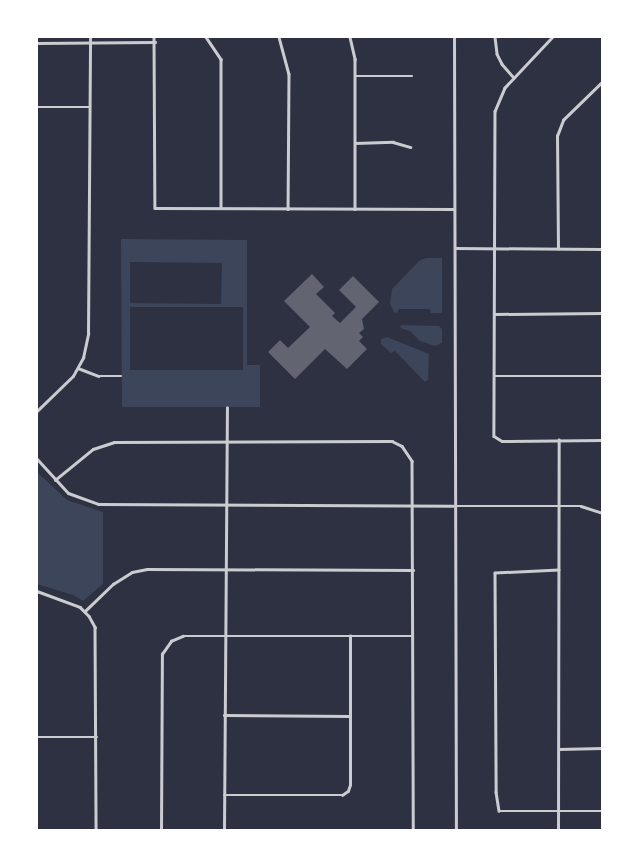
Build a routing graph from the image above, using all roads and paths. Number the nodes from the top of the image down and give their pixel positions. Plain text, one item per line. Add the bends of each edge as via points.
1 (90, 37) edge
2 (154, 37) edge
3 (206, 37) edge
4 (279, 37) edge
5 (350, 37) edge
6 (454, 37) edge
7 (495, 37) edge
8 (553, 37) edge
9 (155, 42) junction
10 (37, 43) edge
11 (90, 43) junction
12 (355, 76) junction
13 (412, 76) dead end
14 (514, 78) junction
15 (602, 83) edge
16 (37, 107) edge
17 (89, 108) junction
18 (355, 143) junction
19 (410, 147) dead end
20 (221, 208) junction
21 (288, 209) junction
22 (355, 209) junction
23 (454, 209) junction
24 (453, 248) junction
25 (495, 249) junction
26 (602, 249) edge
27 (558, 250) junction
28 (602, 313) edge
29 (495, 314) junction
30 (78, 368) junction
31 (121, 376) dead end
32 (495, 376) junction
33 (602, 376) edge
34 (227, 408) dead end
35 (37, 410) edge
36 (559, 440) junction
37 (602, 440) edge
38 (227, 441) junction
39 (37, 459) edge
40 (55, 480) junction
41 (227, 505) junction
42 (413, 506) junction
43 (453, 506) junction
44 (558, 506) junction
45 (602, 513) edge
46 (227, 569) junction
47 (413, 570) junction
48 (558, 570) junction
49 (37, 591) edge
50 (84, 611) junction
51 (225, 636) junction
52 (350, 636) junction
53 (413, 636) junction
54 (224, 715) junction
55 (350, 716) junction
56 (37, 737) edge
57 (97, 737) junction
58 (602, 748) edge
59 (559, 749) junction
60 (224, 795) junction
61 (558, 811) junction
62 (602, 811) edge
63 (96, 830) edge
64 (161, 830) edge
65 (224, 830) edge
66 (413, 830) edge
67 (456, 830) edge
68 (558, 830) edge

1 - 11 street
2 - 9 street
3 - 20 street via 221,58
4 - 21 street via 289,74
5 - 12 street via 354,48
6 - 23 street
7 - 14 street via 497,54
8 - 14 street
9 - 11 street
9 - 20 street via 155,208
10 - 11 street
11 - 17 street
12 - 13 street
12 - 18 street
14 - 25 street via 500,95 496,111
15 - 27 street via 563,120 557,136
16 - 17 street
17 - 30 street via 88,334
18 - 19 street via 394,142
18 - 22 street
20 - 21 street
21 - 22 street
22 - 23 street
23 - 24 street
24 - 25 street
24 - 43 street
25 - 27 street
25 - 29 street
26 - 27 street
28 - 29 street
29 - 32 street
30 - 31 street via 99,376
30 - 35 street via 62,389
32 - 33 street
32 - 36 street via 494,436
34 - 38 street
36 - 37 street
36 - 44 street
38 - 40 street via 114,442 93,449
38 - 41 street
38 - 42 street via 392,441 409,453 412,461
39 - 40 street
40 - 41 street via 78,498 98,504
41 - 42 street
41 - 46 street
42 - 43 street
42 - 47 street
43 - 44 street
43 - 67 street
44 - 45 street via 582,506
44 - 48 street
46 - 47 street
46 - 50 street via 147,569 132,572 113,584
46 - 51 street
47 - 53 street
48 - 59 street
48 - 61 street via 495,573 498,811
49 - 50 street via 69,601
50 - 57 street via 96,634
51 - 52 street
51 - 54 street
51 - 64 street via 183,636 171,641 162,654
52 - 53 street
52 - 55 street
53 - 66 street
54 - 55 street
54 - 60 street
55 - 60 street via 350,785 344,794
56 - 57 street
57 - 63 street
58 - 59 street
59 - 61 street
60 - 65 street
61 - 62 street
61 - 68 street

